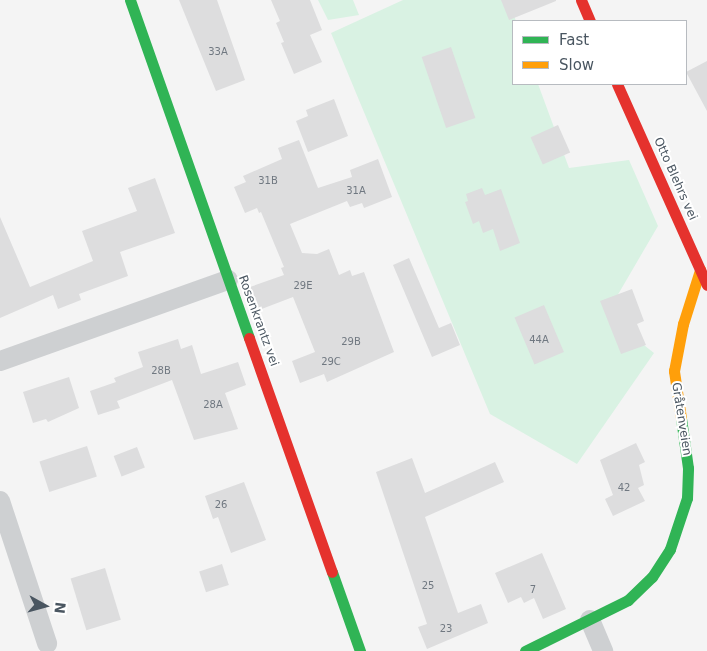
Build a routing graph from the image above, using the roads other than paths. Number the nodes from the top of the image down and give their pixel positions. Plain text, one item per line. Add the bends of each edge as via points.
1 (130, 0) edge
2 (580, 0) edge
3 (590, 20) edge
4 (618, 85) edge
5 (700, 270) junction
6 (228, 280) junction
7 (707, 286) edge
8 (0, 362) edge
9 (0, 501) edge
10 (590, 620) junction
11 (47, 643) dead end
12 (360, 651) edge
13 (525, 651) edge
14 (603, 651) edge

1 - 6 street, Rosenkrantz vei
2 - 3 street
4 - 5 street, Otto Blehrs vei
5 - 7 street, Otto Blehrs vei
5 - 10 street, Gråtenveien via 683,324 674,370 688,468 681,520 670,549 652,577 628,600
6 - 8 street
6 - 12 street, Rosenkrantz vei
9 - 11 street
10 - 13 street, Gråtenveien
10 - 14 street

